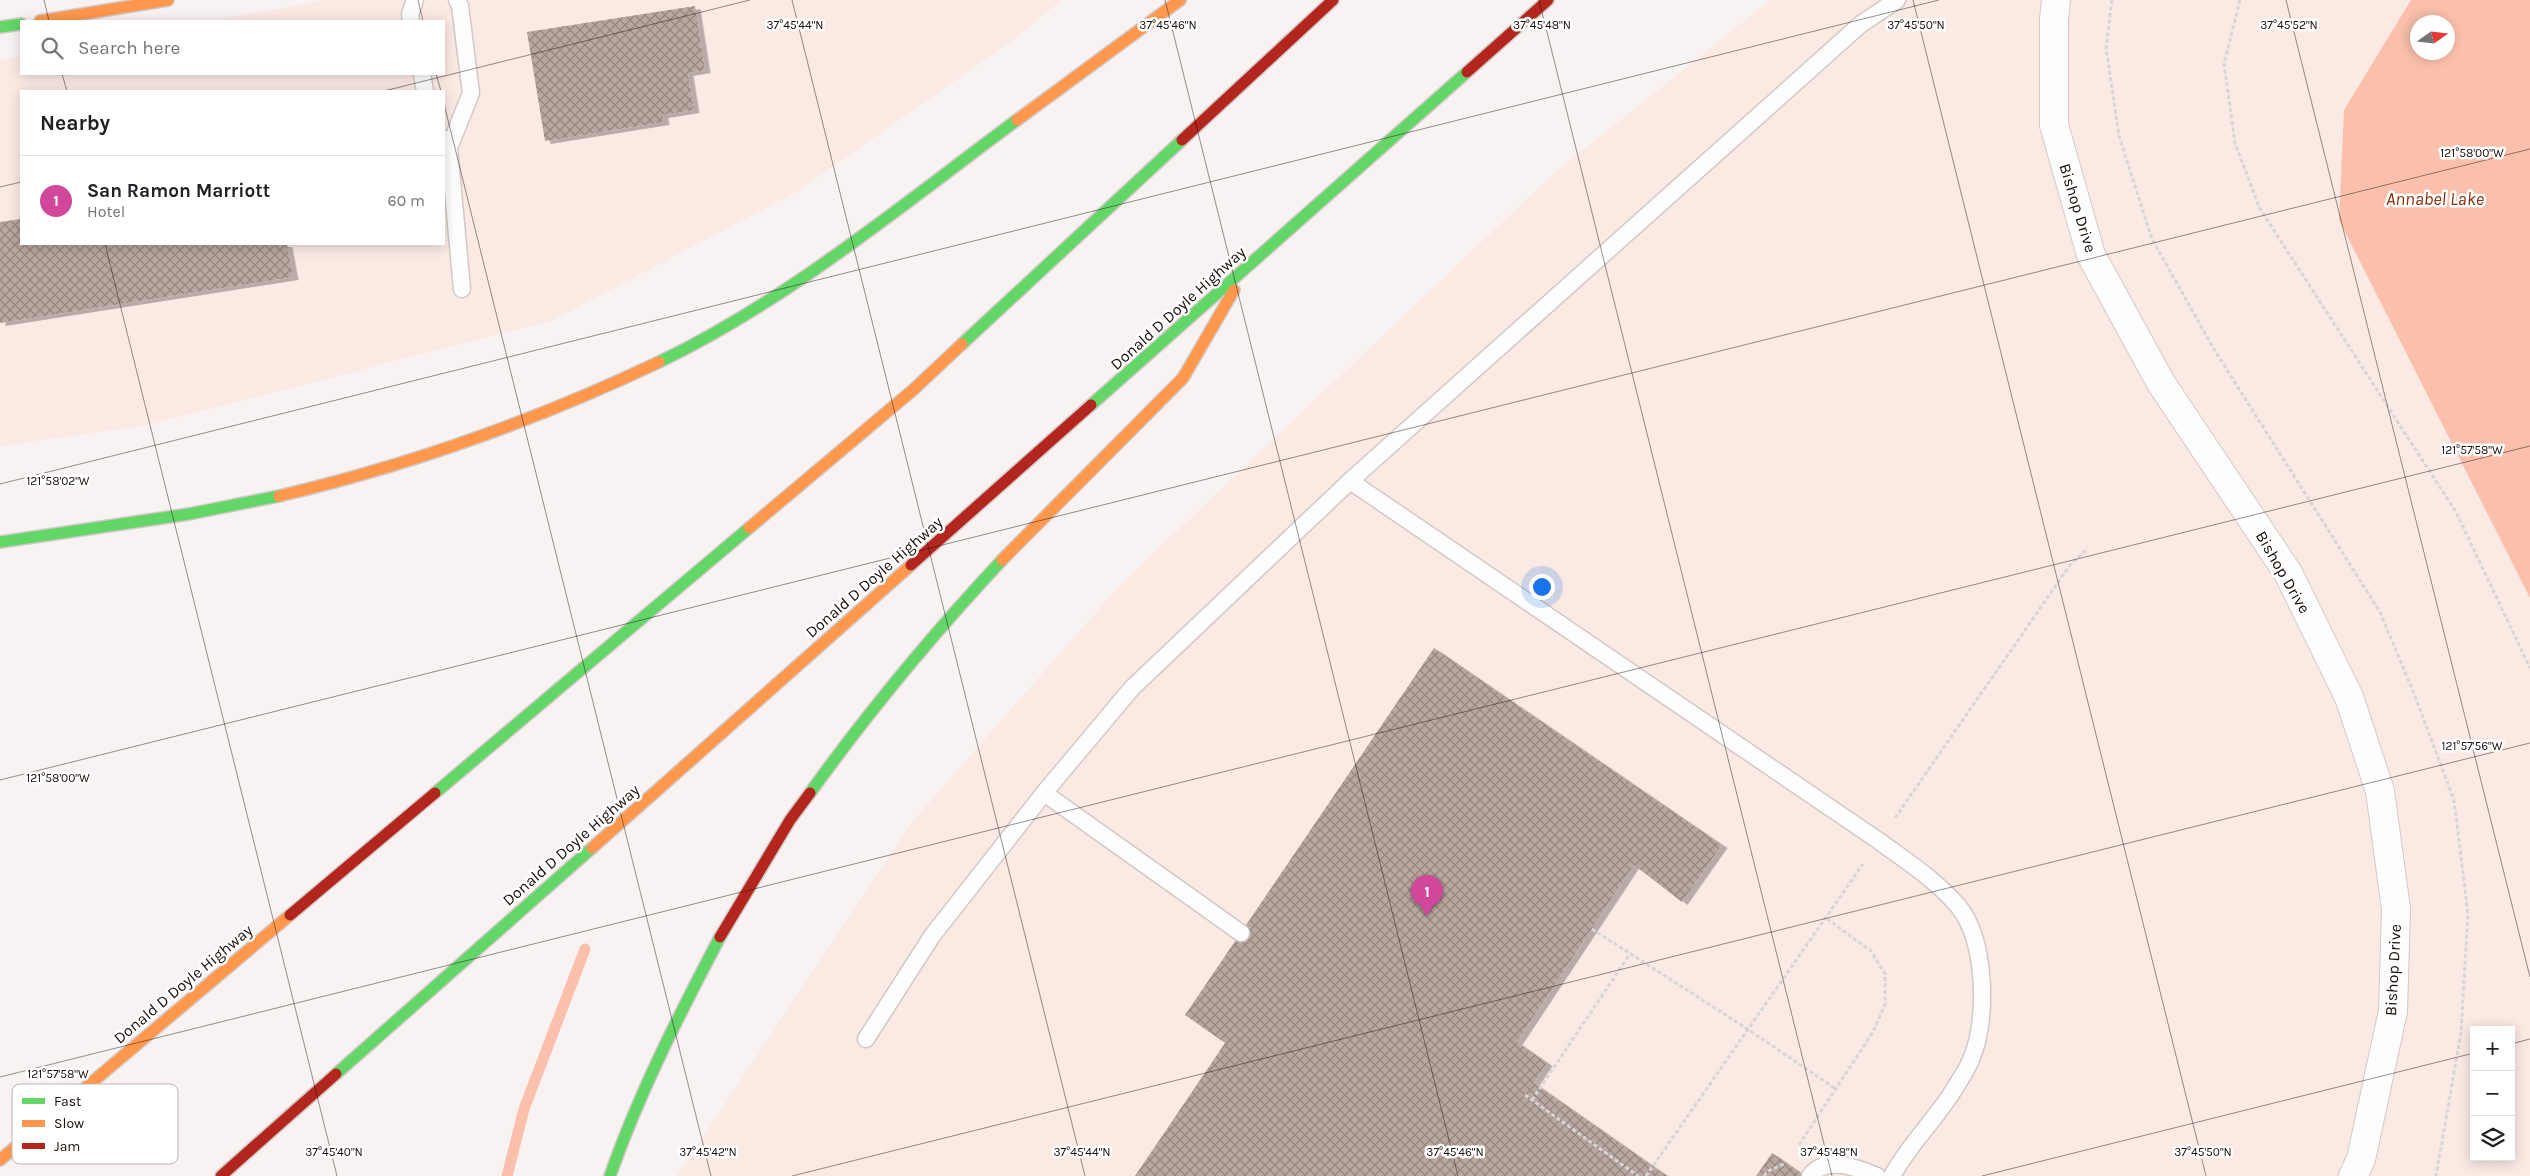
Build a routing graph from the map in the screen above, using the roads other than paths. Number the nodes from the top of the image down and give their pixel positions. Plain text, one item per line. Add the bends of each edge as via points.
1 (168, 0) edge
2 (415, 0) edge
3 (456, 0) edge
4 (1180, 0) edge
5 (1333, 0) edge
6 (1548, 0) edge
7 (1897, 0) edge
8 (2056, 0) edge
9 (46, 20) edge
10 (412, 20) edge
11 (20, 24) edge
12 (0, 27) edge
13 (422, 75) edge
14 (425, 90) edge
15 (446, 142) edge
16 (1246, 269) junction
17 (462, 289) dead end
18 (1350, 481) junction
19 (0, 542) edge
20 (1044, 793) junction
21 (1241, 933) dead end
22 (866, 1039) dead end
23 (90, 1084) edge
24 (12, 1150) edge
25 (0, 1160) edge
26 (221, 1176) edge
27 (610, 1176) edge
28 (1810, 1176) edge
29 (1877, 1176) edge
30 (1892, 1176) edge
31 (2353, 1176) edge

1 - 9 main road
2 - 10 lane via 410,14
3 - 15 lane via 460,6 471,93
4 - 19 main road via 849,244 762,304 671,356 594,392 494,432 300,491 194,513
5 - 23 main road, Donald D Doyle Highway via 914,390
6 - 16 main road, Donald D Doyle Highway
7 - 18 lane via 1854,30
8 - 31 street, Bishop Drive via 2054,125 2091,255 2162,383 2288,573 2349,697 2380,791 2396,909 2394,1011 2361,1158
11 - 12 main road
13 - 14 lane
15 - 17 lane
16 - 26 main road, Donald D Doyle Highway
16 - 27 main road via 1183,378 1022,538 935,632 855,730 790,820 731,916 679,1015 630,1119
18 - 20 lane via 1132,688
18 - 30 lane via 1880,841 1935,883 1959,907 1970,926 1983,974 1980,1020 1973,1056 1938,1114 1906,1151
20 - 21 lane
20 - 22 lane via 932,936
24 - 25 main road, Donald D Doyle Highway
28 - 29 lane via 1830,1165 1851,1165

